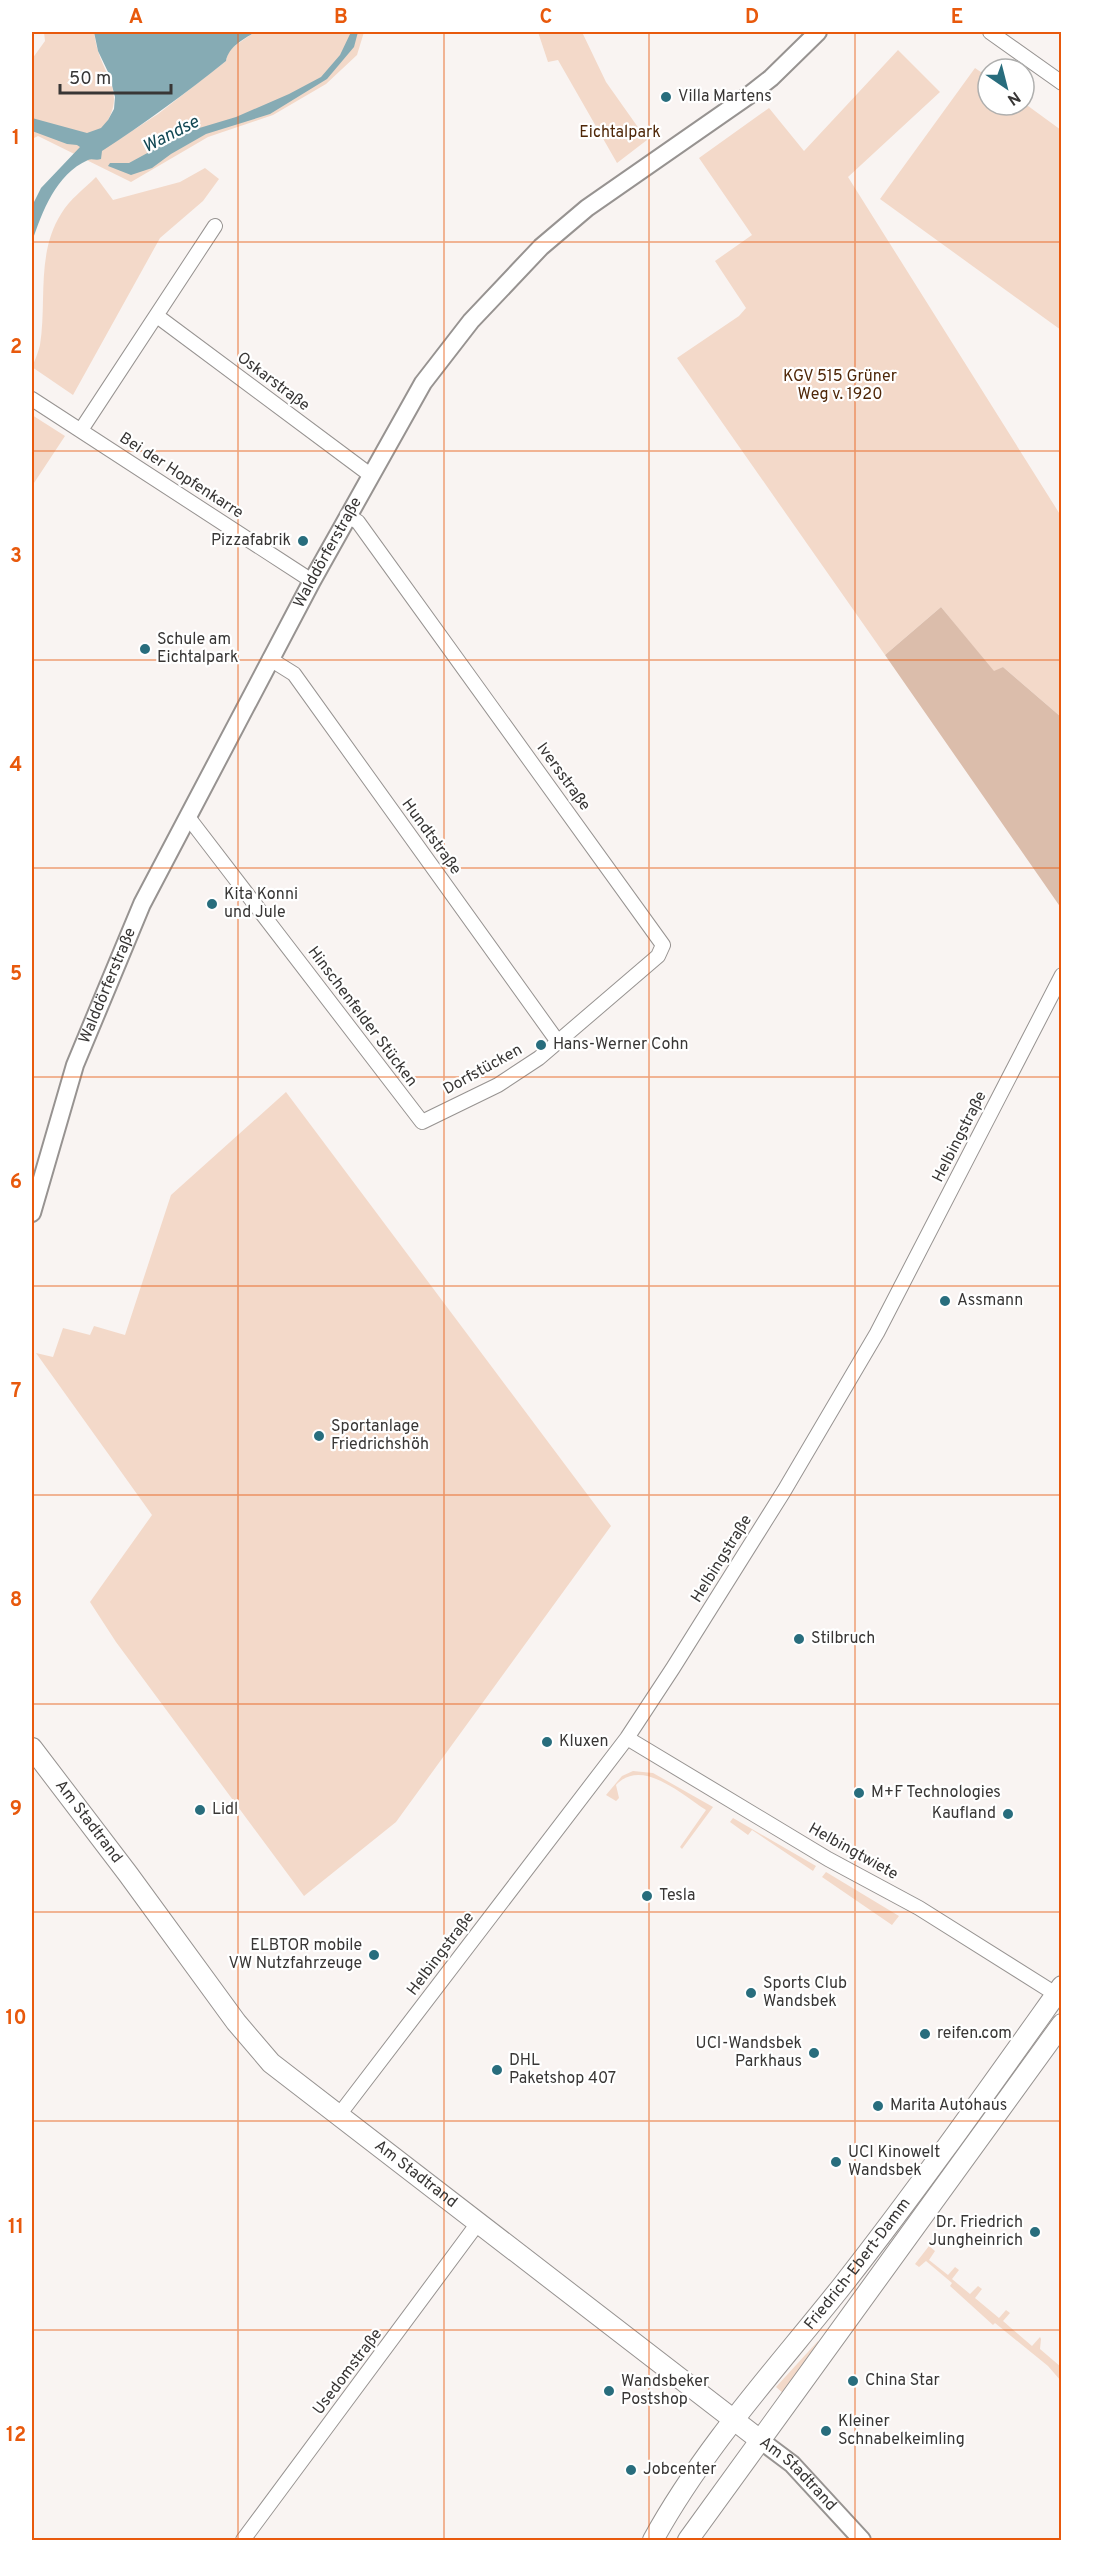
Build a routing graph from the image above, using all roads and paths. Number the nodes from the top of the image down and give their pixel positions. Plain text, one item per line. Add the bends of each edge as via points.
1 (818, 32) edge
2 (990, 32) edge
3 (1062, 83) edge
4 (215, 226) dead end
5 (157, 316) junction
6 (32, 399) edge
7 (81, 430) junction
8 (369, 474) junction
9 (347, 515) junction
10 (312, 581) junction
11 (270, 659) junction
12 (188, 817) junction
13 (1062, 975) edge
14 (558, 1042) junction
15 (422, 1122) joint
16 (32, 1213) edge
17 (627, 1738) junction
18 (32, 1748) edge
19 (1060, 1993) edge
20 (1062, 2024) edge
21 (339, 2115) junction
22 (478, 2223) junction
23 (733, 2420) junction
24 (760, 2440) junction
25 (243, 2541) edge
26 (652, 2541) edge
27 (688, 2541) edge
28 (862, 2541) edge

1 - 8 street, Walddörferstraße via 748,96 587,208 541,248 471,321 423,383
2 - 3 street
4 - 5 street
5 - 7 street
5 - 8 street, Oskarstraße
6 - 7 street, Bei der Hopfenkarre
7 - 10 street, Bei der Hopfenkarre
8 - 9 street, Walddörferstraße
9 - 10 street, Walddörferstraße
9 - 14 street, Iversstraße via 358,522 663,945 658,956
10 - 11 street, Walddörferstraße
11 - 12 street, Walddörferstraße
11 - 14 street, Hundtstraße via 294,674
12 - 15 street, Hinschenfelder Stücken
12 - 16 street, Walddörferstraße via 142,904 75,1065
13 - 17 street, Helbingstraße via 877,1333 757,1534
14 - 15 street, Dorfstücken via 498,1085
17 - 19 street, Helbingtwiete
17 - 21 street, Helbingstraße
18 - 21 main road, Am Stadtrand via 236,2022 271,2063
19 - 23 main road, Friedrich-Ebert-Damm via 881,2235
20 - 24 main road, Friedrich-Ebert-Damm
21 - 22 main road, Am Stadtrand
22 - 23 main road, Am Stadtrand
22 - 25 street, Usedomstraße
23 - 24 main road, Am Stadtrand
23 - 26 main road, Friedrich-Ebert-Damm
24 - 27 main road, Friedrich-Ebert-Damm
24 - 28 street, Am Stadtrand via 792,2464

